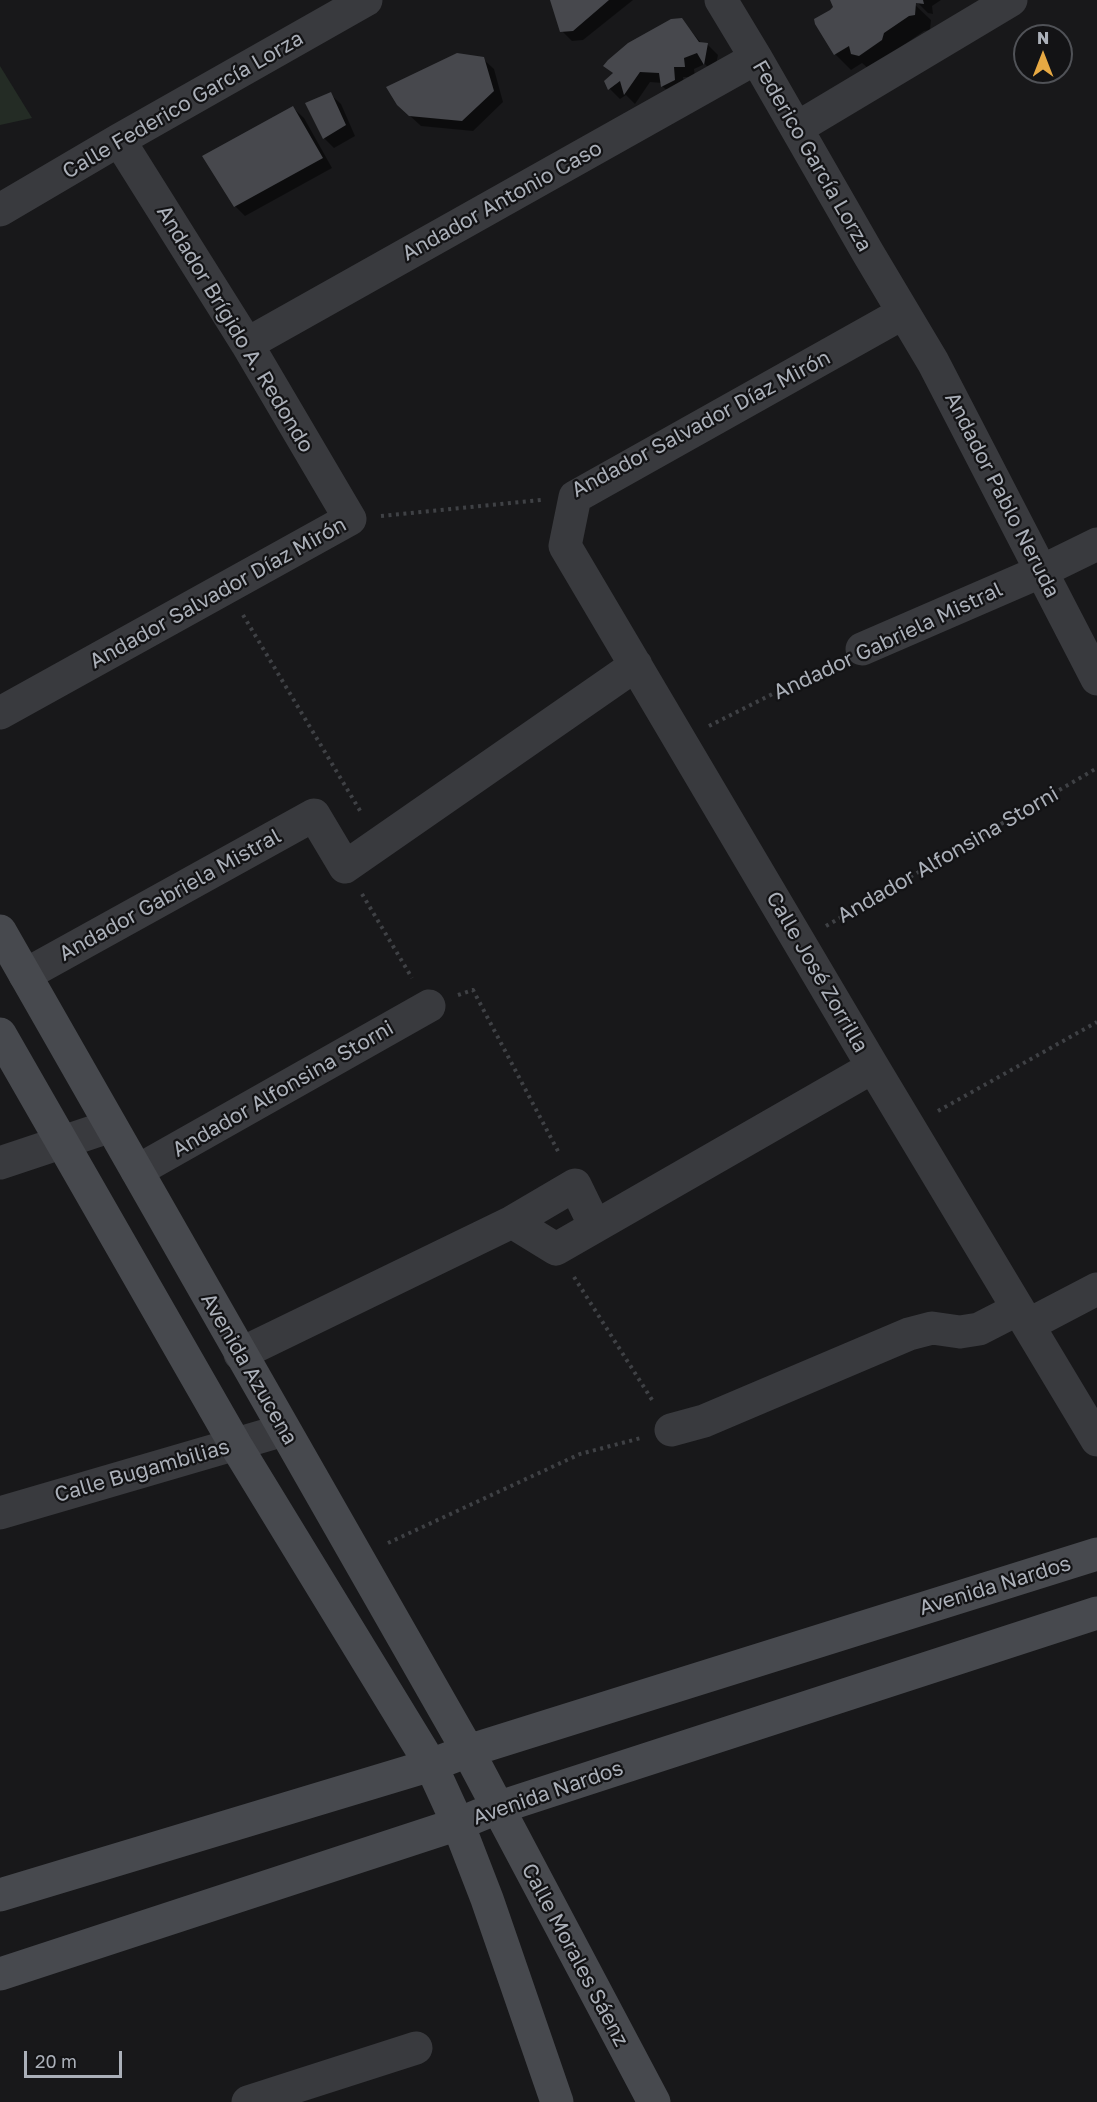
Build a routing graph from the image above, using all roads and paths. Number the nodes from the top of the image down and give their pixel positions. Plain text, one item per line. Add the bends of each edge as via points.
1 (366, 0) edge
2 (721, 0) edge
3 (1011, 0) edge
4 (756, 58) junction
5 (797, 128) junction
6 (119, 140) junction
7 (0, 210) edge
8 (903, 313) junction
9 (247, 345) junction
10 (575, 497) junction
11 (350, 519) junction
12 (1097, 544) edge
13 (1042, 571) junction
14 (226, 588) junction
15 (862, 649) joint
16 (636, 665) junction
17 (1097, 679) edge
18 (0, 713) edge
19 (680, 740) junction
20 (1097, 768) edge
21 (380, 843) junction
22 (345, 867) junction
23 (0, 931) edge
24 (799, 942) junction
25 (25, 975) junction
26 (473, 990) dead end
27 (429, 1006) joint
28 (1097, 1022) edge
29 (0, 1034) edge
30 (873, 1067) junction
31 (111, 1126) junction
32 (910, 1128) junction
33 (62, 1143) junction
34 (0, 1163) edge
35 (137, 1172) junction
36 (575, 1185) junction
37 (512, 1222) junction
38 (595, 1226) junction
39 (556, 1249) junction
40 (1097, 1288) edge
41 (1023, 1317) junction
42 (240, 1354) junction
43 (284, 1430) junction
44 (671, 1430) junction
45 (1097, 1440) edge
46 (235, 1444) junction
47 (0, 1513) edge
48 (1097, 1554) edge
49 (357, 1558) junction
50 (1097, 1613) edge
51 (468, 1751) junction
52 (431, 1766) junction
53 (497, 1808) junction
54 (458, 1824) junction
55 (0, 1895) edge
56 (0, 1974) edge
57 (416, 2048) dead end
58 (248, 2102) edge
59 (557, 2102) edge
60 (654, 2102) edge

1 - 6 street, Calle Federico García Lorza
2 - 4 street, Federico García Lorza
3 - 5 street
4 - 5 street, Federico García Lorza
4 - 9 street, Andador Antonio Caso
5 - 8 street, Federico García Lorza
6 - 7 street, Calle Federico García Lorza
6 - 9 street, Andador Brígido A. Redondo
8 - 10 street, Andador Salvador Díaz Mirón
8 - 13 street, Andador Pablo Neruda via 933,362
9 - 11 street, Andador Brígido A. Redondo
10 - 11 path, Andador Salvador Díaz Mirón
10 - 16 street, Calle José Zorrilla via 565,546
11 - 14 street, Andador Salvador Díaz Mirón
12 - 13 street, Andador Gabriela Mistral
13 - 15 street, Andador Gabriela Mistral
13 - 17 street, Andador Pablo Neruda
14 - 18 street, Andador Salvador Díaz Mirón
14 - 21 path
15 - 19 path, Andador Gabriela Mistral
16 - 19 street, Calle José Zorrilla
16 - 21 street
19 - 24 street, Calle José Zorrilla
20 - 24 path, Andador Alfonsina Storni
21 - 22 street
22 - 25 street, Andador Gabriela Mistral via 314,815
22 - 27 path
23 - 25 main road, Avenida Azucena
24 - 30 street, Calle José Zorrilla
25 - 31 main road, Avenida Azucena
26 - 36 path
27 - 35 street, Andador Alfonsina Storni
28 - 32 path
29 - 33 main road
30 - 32 street, Calle José Zorrilla
30 - 38 street
31 - 33 street
31 - 35 main road, Avenida Azucena
32 - 41 street, Calle José Zorrilla
33 - 34 street
33 - 46 main road
35 - 42 main road, Avenida Azucena
36 - 37 street
36 - 38 street
37 - 39 street
37 - 42 street
38 - 39 street
39 - 44 path
40 - 41 street
41 - 44 street via 960,1332 932,1328 909,1334 704,1421
41 - 45 street, Calle José Zorrilla
42 - 43 main road, Avenida Azucena
43 - 46 street, Calle Bugambilias
43 - 49 main road, Avenida Azucena
44 - 49 path via 580,1454
46 - 47 street, Calle Bugambilias
46 - 52 main road
48 - 51 main road, Avenida Nardos
49 - 51 main road, Avenida Azucena
50 - 53 main road, Avenida Nardos
51 - 52 main road, Avenida Nardos
51 - 53 main road, Avenida Azucena
52 - 54 main road
52 - 55 main road, Avenida Nardos
53 - 54 main road, Avenida Nardos
53 - 60 main road, Calle Morales Sáenz
54 - 56 main road, Avenida Nardos
54 - 59 main road
57 - 58 street

